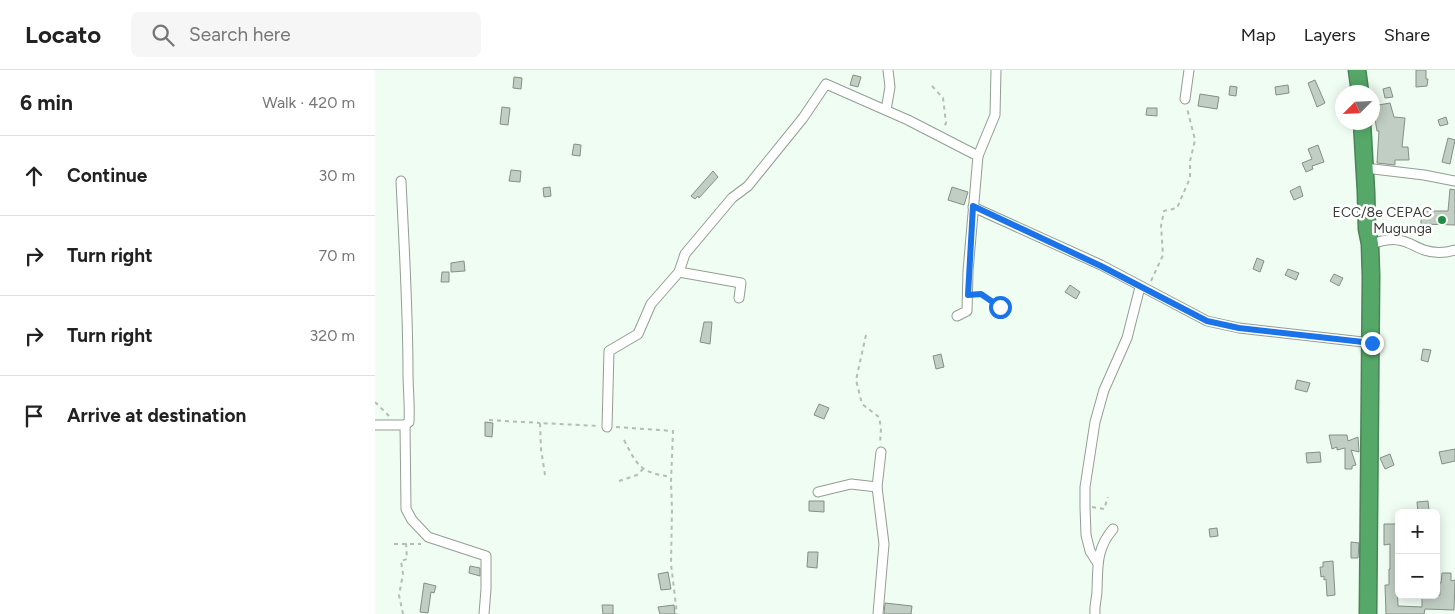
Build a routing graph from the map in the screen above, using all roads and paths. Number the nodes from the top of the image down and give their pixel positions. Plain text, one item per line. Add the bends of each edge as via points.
1 (888, 70) edge
2 (996, 70) edge
3 (1189, 70) edge
4 (1357, 70) edge
5 (1359, 85) edge
6 (932, 86) dead end
7 (1185, 99) joint
8 (886, 110) junction
9 (1363, 130) edge
10 (940, 136) junction
11 (978, 156) junction
12 (1365, 168) junction
13 (401, 181) dead end
14 (1455, 181) edge
15 (973, 206) junction
16 (1370, 244) junction
17 (1455, 250) edge
18 (679, 272) junction
19 (1143, 288) junction
20 (968, 295) junction
21 (739, 298) dead end
22 (1000, 307) dead end
23 (957, 316) dead end
24 (866, 335) dead end
25 (1372, 343) junction
26 (375, 402) edge
27 (489, 420) dead end
28 (540, 423) junction
29 (393, 424) junction
30 (375, 425) edge
31 (405, 425) junction
32 (607, 427) junction
33 (623, 440) dead end
34 (881, 452) joint
35 (643, 469) junction
36 (545, 475) dead end
37 (671, 477) junction
38 (619, 481) dead end
39 (877, 487) junction
40 (818, 492) dead end
41 (1109, 497) dead end
42 (1085, 507) junction
43 (1113, 529) dead end
44 (428, 537) junction
45 (406, 543) junction
46 (394, 544) dead end
47 (1097, 562) junction
48 (403, 614) edge
49 (484, 614) edge
50 (677, 614) edge
51 (878, 614) edge
52 (1095, 614) edge
53 (1368, 614) edge

1 - 8 street via 891,87
2 - 11 street via 995,115
3 - 7 street
4 - 5 highway
6 - 10 path via 943,98 946,123
7 - 19 path via 1195,140 1190,178 1177,208 1164,211 1161,226 1163,255
8 - 10 street
8 - 18 street via 826,84 757,176 732,198 685,254
9 - 12 highway
10 - 11 street
11 - 15 street
12 - 14 street
12 - 16 highway
13 - 31 street via 410,408 409,422
15 - 19 street
15 - 20 street
16 - 17 street via 1395,239 1425,251
16 - 25 highway
18 - 21 street via 741,283
18 - 32 street via 651,304 638,334 609,351
19 - 25 street via 1207,321 1239,328
19 - 42 street via 1095,422
20 - 22 path via 981,294
20 - 23 street via 967,311
24 - 34 path via 856,380 862,404 879,417
25 - 53 highway
26 - 29 path
27 - 28 path
28 - 32 path
28 - 36 path
29 - 30 street
29 - 31 street
31 - 44 street via 406,509 411,520
32 - 37 path via 673,431
33 - 35 path
34 - 39 street
35 - 37 path
35 - 38 path via 637,475
37 - 50 path via 671,564
39 - 40 street via 851,484
39 - 51 street via 884,544
41 - 42 path via 1104,509
42 - 47 street via 1089,551
43 - 47 street via 1105,538
44 - 45 path via 424,544
44 - 49 street via 486,556
45 - 46 path
45 - 48 path via 407,560 401,561 403,574 399,595
47 - 52 street

